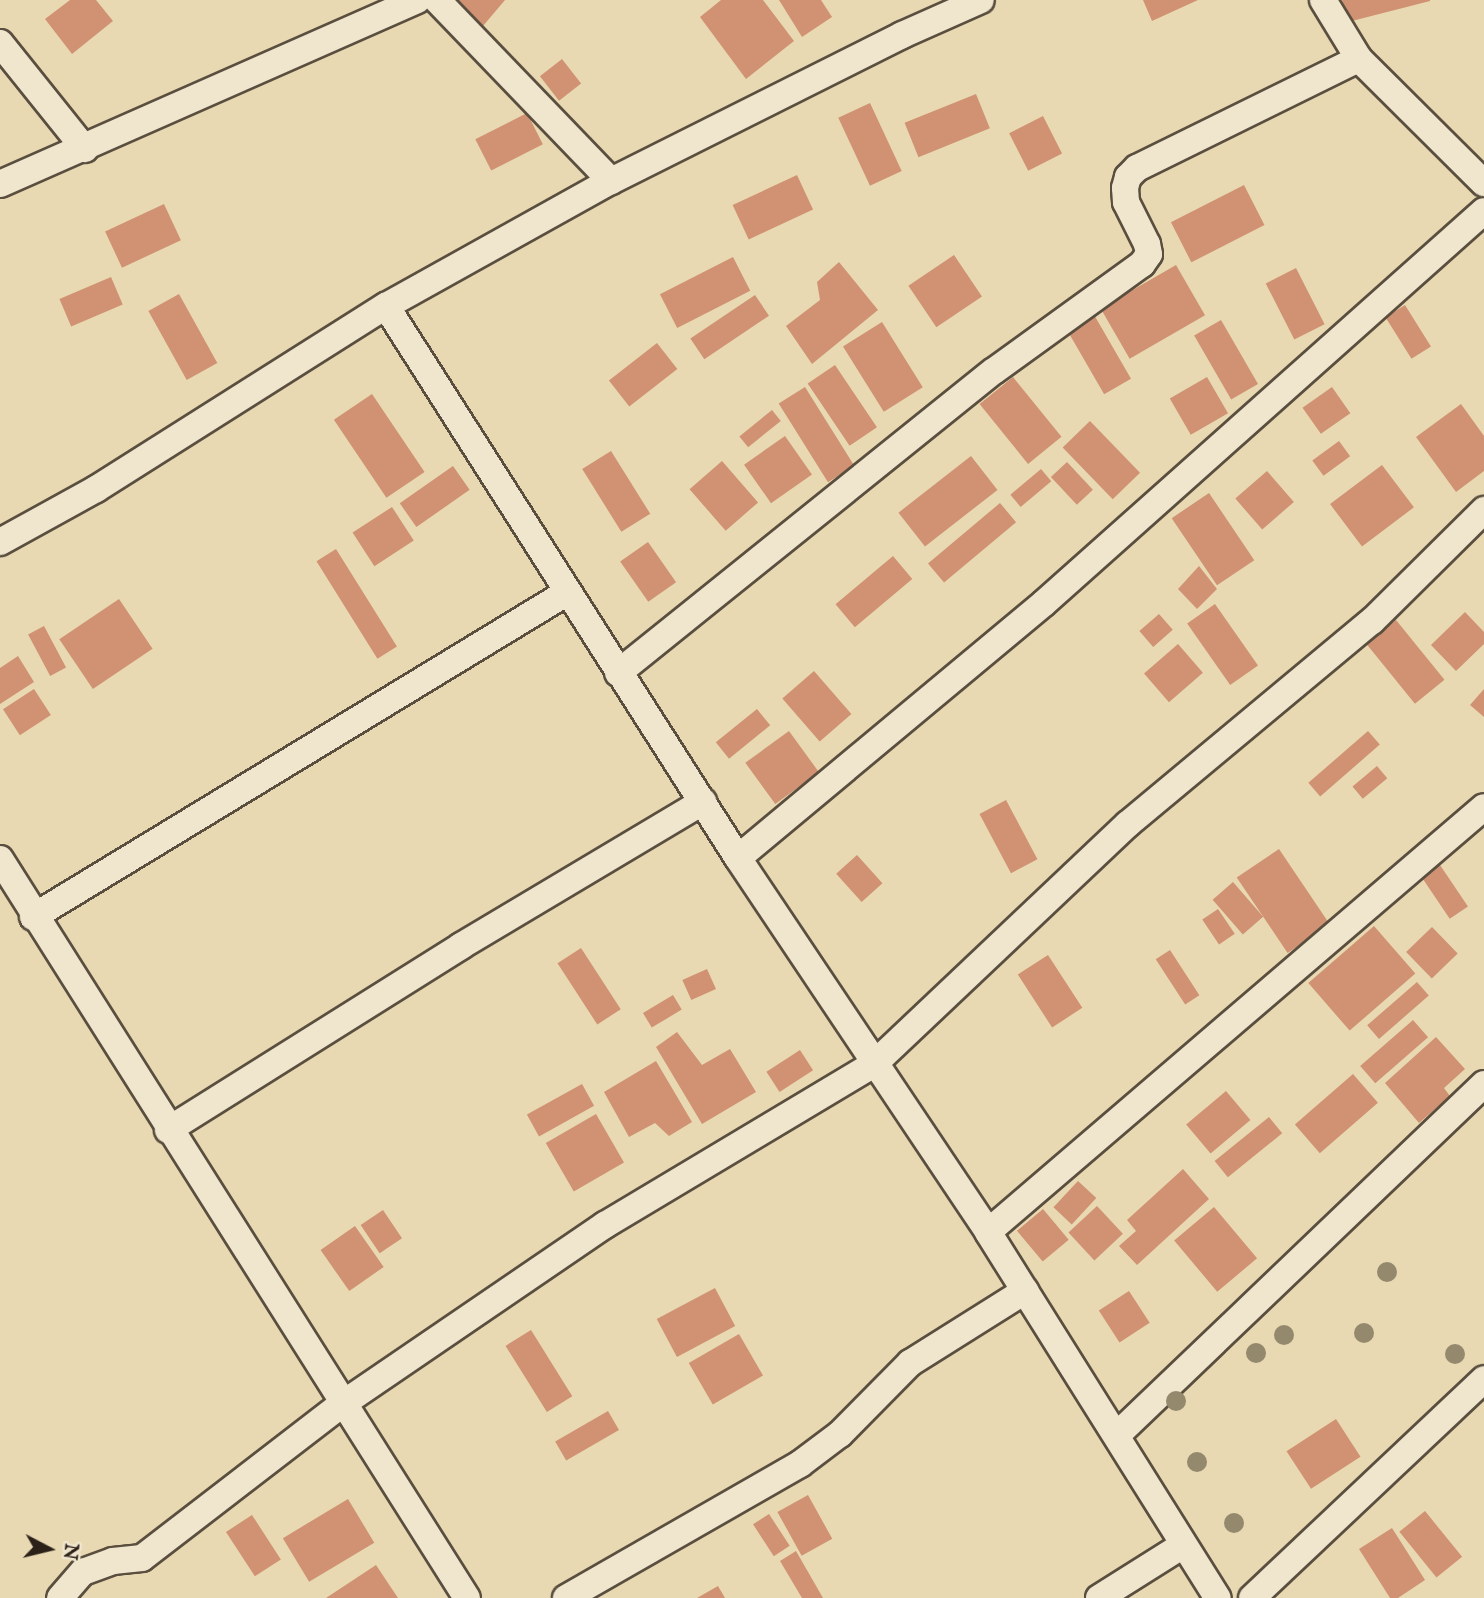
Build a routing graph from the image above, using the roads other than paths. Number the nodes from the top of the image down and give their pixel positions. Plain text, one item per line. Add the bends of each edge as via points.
1 (417, 0) edge
2 (438, 0) edge
3 (981, 0) edge
4 (1323, 0) edge
5 (0, 43) edge
6 (1359, 59) junction
7 (85, 149) junction
8 (611, 181) junction
9 (1484, 183) edge
10 (0, 184) edge
11 (1484, 211) edge
12 (386, 306) junction
13 (1484, 510) edge
14 (0, 542) edge
15 (566, 593) junction
16 (618, 673) junction
17 (703, 802) junction
18 (1484, 807) edge
19 (738, 858) junction
20 (0, 859) edge
21 (33, 917) junction
22 (874, 1064) junction
23 (1484, 1084) edge
24 (168, 1130) junction
25 (988, 1232) junction
26 (1025, 1291) junction
27 (1484, 1379) edge
28 (341, 1405) junction
29 (1117, 1435) junction
30 (1183, 1545) junction
31 (60, 1598) edge
32 (467, 1598) edge
33 (566, 1598) edge
34 (1099, 1598) edge
35 (1218, 1598) edge
36 (1252, 1598) edge

1 - 7 street
2 - 8 street
3 - 8 street
4 - 6 street
5 - 7 street
6 - 9 street
6 - 16 street via 1137,168 1125,188 1126,202 1147,244 1149,254 1142,264 994,371
7 - 10 street
8 - 12 street
11 - 19 street via 1044,603
12 - 14 street via 96,489
12 - 15 street
13 - 22 street via 1372,621 1128,824
15 - 16 street
15 - 21 street
16 - 17 street
17 - 19 street
17 - 24 street via 461,946
18 - 25 street
19 - 22 street
20 - 21 street
21 - 24 street
22 - 25 street
22 - 28 street via 605,1224
23 - 29 street
24 - 28 street
25 - 26 street
26 - 29 street
26 - 33 street via 910,1363 840,1434 800,1464
27 - 36 street
28 - 31 street via 142,1558 113,1561 83,1572
28 - 32 street
29 - 30 street
30 - 34 street
30 - 35 street

